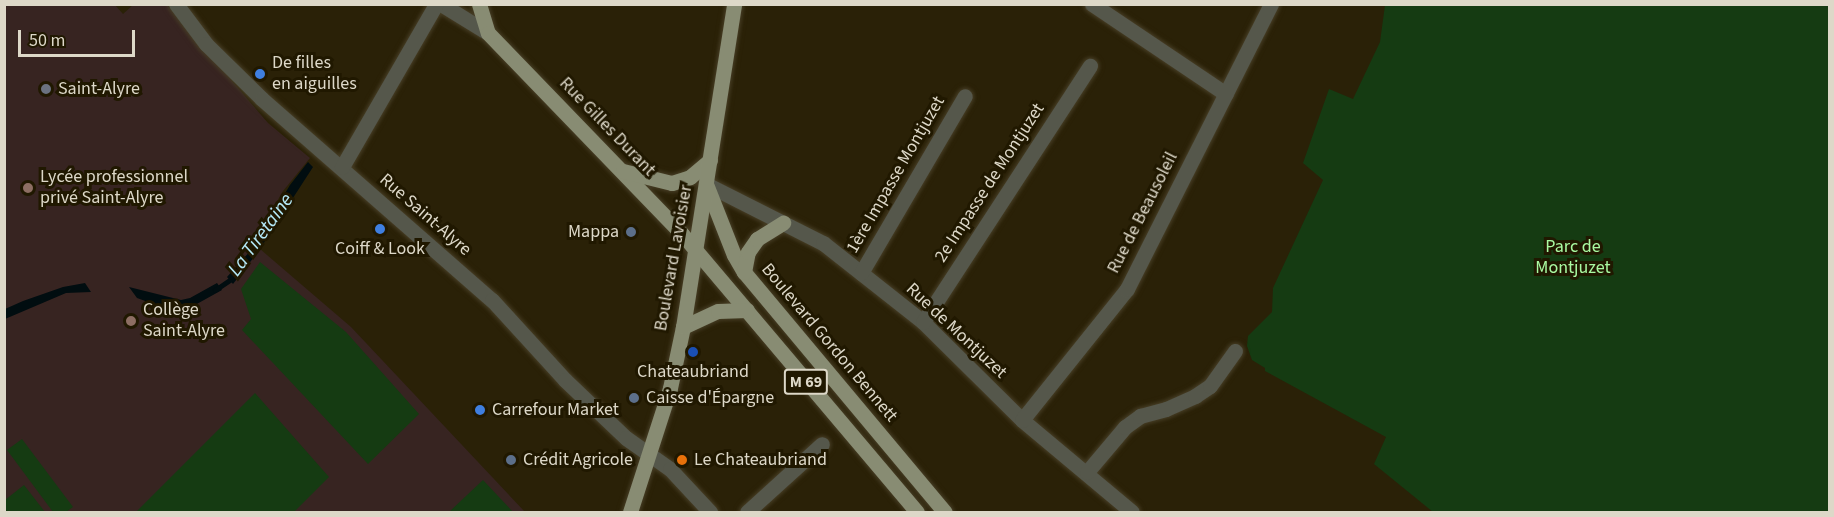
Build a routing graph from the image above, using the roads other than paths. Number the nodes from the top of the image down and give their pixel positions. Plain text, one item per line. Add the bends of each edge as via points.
1 (176, 4) edge
2 (436, 4) edge
3 (441, 4) edge
4 (479, 4) edge
5 (734, 4) edge
6 (1092, 4) edge
7 (1271, 4) edge
8 (488, 33) junction
9 (1090, 66) dead end
10 (1226, 94) junction
11 (965, 96) dead end
12 (710, 160) junction
13 (342, 167) junction
14 (623, 171) junction
15 (706, 184) junction
16 (783, 223) junction
17 (696, 250) junction
18 (744, 272) junction
19 (861, 273) junction
20 (747, 310) junction
21 (923, 322) junction
22 (683, 327) junction
23 (1235, 351) dead end
24 (1022, 420) junction
25 (822, 444) dead end
26 (649, 454) junction
27 (1087, 472) junction
28 (630, 513) edge
29 (710, 513) edge
30 (747, 513) edge
31 (917, 513) edge
32 (945, 513) edge
33 (1132, 513) edge

1 - 13 street, Rue Saint-Alyre via 206,44
2 - 13 street
3 - 8 street, Rue Gilles Durant
4 - 8 main road, Rue Gilles Durant / M 69
5 - 12 main road, Boulevard Lavoisier
6 - 10 street
7 - 10 street, Rue de Beausoleil
8 - 14 main road, Rue Gilles Durant / M 69
9 - 21 street, 2e Impasse de Montjuzet
10 - 24 street, Rue de Beausoleil via 1127,289
11 - 19 street, 1ère Impasse Montjuzet
12 - 14 main road via 690,177 672,183
12 - 15 main road, Boulevard Lavoisier
13 - 26 street, Rue Saint-Alyre via 492,300 565,380 626,438
14 - 17 main road, Rue Gilles Durant / M 69
15 - 16 street, Rue de Montjuzet
15 - 17 main road, Boulevard Lavoisier
15 - 18 main road, Boulevard Gordon Bennett / M 69
16 - 18 main road via 756,239 748,252
16 - 19 street, Rue de Montjuzet via 823,243
17 - 20 main road, M 69
17 - 22 main road, Boulevard Lavoisier
18 - 32 main road, Boulevard Gordon Bennett / M 69
19 - 21 street, Rue de Montjuzet
20 - 22 main road via 718,311
20 - 31 main road, M 69
21 - 24 street, Rue de Montjuzet
22 - 26 main road, Boulevard Lavoisier via 670,388
23 - 27 street via 1210,386 1166,409 1140,416 1125,427
24 - 27 street, Rue de Montjuzet
25 - 30 street
26 - 28 main road, Boulevard Lavoisier
26 - 29 street, Rue Saint-Alyre via 670,470
27 - 33 street, Rue de Montjuzet

